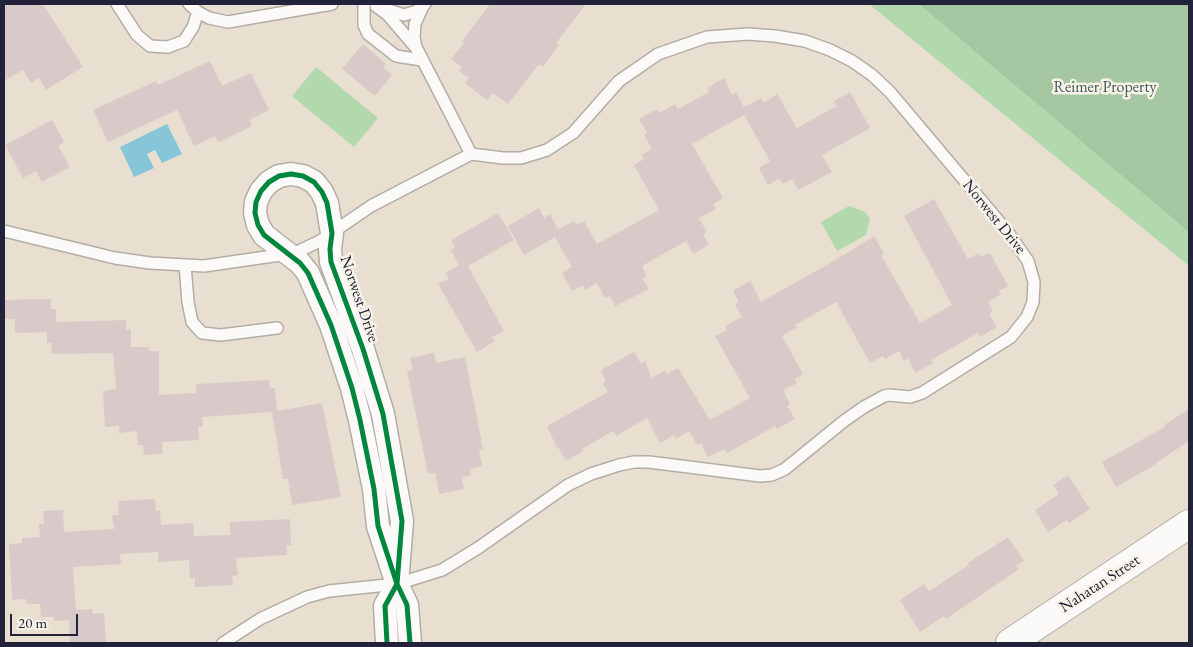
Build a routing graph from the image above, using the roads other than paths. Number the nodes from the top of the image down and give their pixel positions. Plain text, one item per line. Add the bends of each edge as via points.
1 (117, 4) edge
2 (189, 4) edge
3 (332, 4) edge
4 (364, 4) edge
5 (372, 5) edge
6 (424, 5) edge
7 (198, 12) junction
8 (419, 55) junction
9 (471, 154) junction
10 (4, 231) edge
11 (332, 233) junction
12 (287, 254) junction
13 (185, 265) junction
14 (277, 328) dead end
15 (1189, 524) edge
16 (397, 584) junction
17 (223, 643) edge
18 (387, 643) edge
19 (410, 643) edge
20 (1010, 643) edge

1 - 7 lane via 136,35 150,46 168,47 184,41
2 - 7 lane
3 - 7 lane via 228,22 208,18
4 - 8 lane via 364,25 368,34 396,56
5 - 6 lane via 404,15
5 - 8 lane via 387,14
6 - 8 lane via 415,24 414,37
8 - 9 lane
9 - 11 lane, Norwest Drive via 372,206
9 - 16 lane, Norwest Drive via 520,158 547,150 573,133 619,81 658,54 690,42 707,37 748,34 805,41 852,61 890,92 1018,245 1032,271 1034,298 1024,323 1004,343 922,393 910,397 884,396 864,407 786,469 760,476 649,462 619,465 568,485 442,570
10 - 13 lane, Norwest Drive via 115,258
11 - 12 lane, Norwest Drive
11 - 12 street, Norwest Drive via 327,203 314,182 303,176 279,176 261,191 255,213 264,235
11 - 16 street, Norwest Drive via 331,262 374,380 390,449 402,521
12 - 13 lane, Norwest Drive via 204,266
12 - 16 street, Norwest Drive via 308,273 342,356 362,428 378,526
13 - 14 lane via 192,322 202,333 221,335
15 - 20 main road, Nahatan Street
16 - 17 lane, Norwest Drive via 329,591 307,597 260,619
16 - 18 street, Norwest Drive via 385,606
16 - 19 street, Norwest Drive via 408,605

